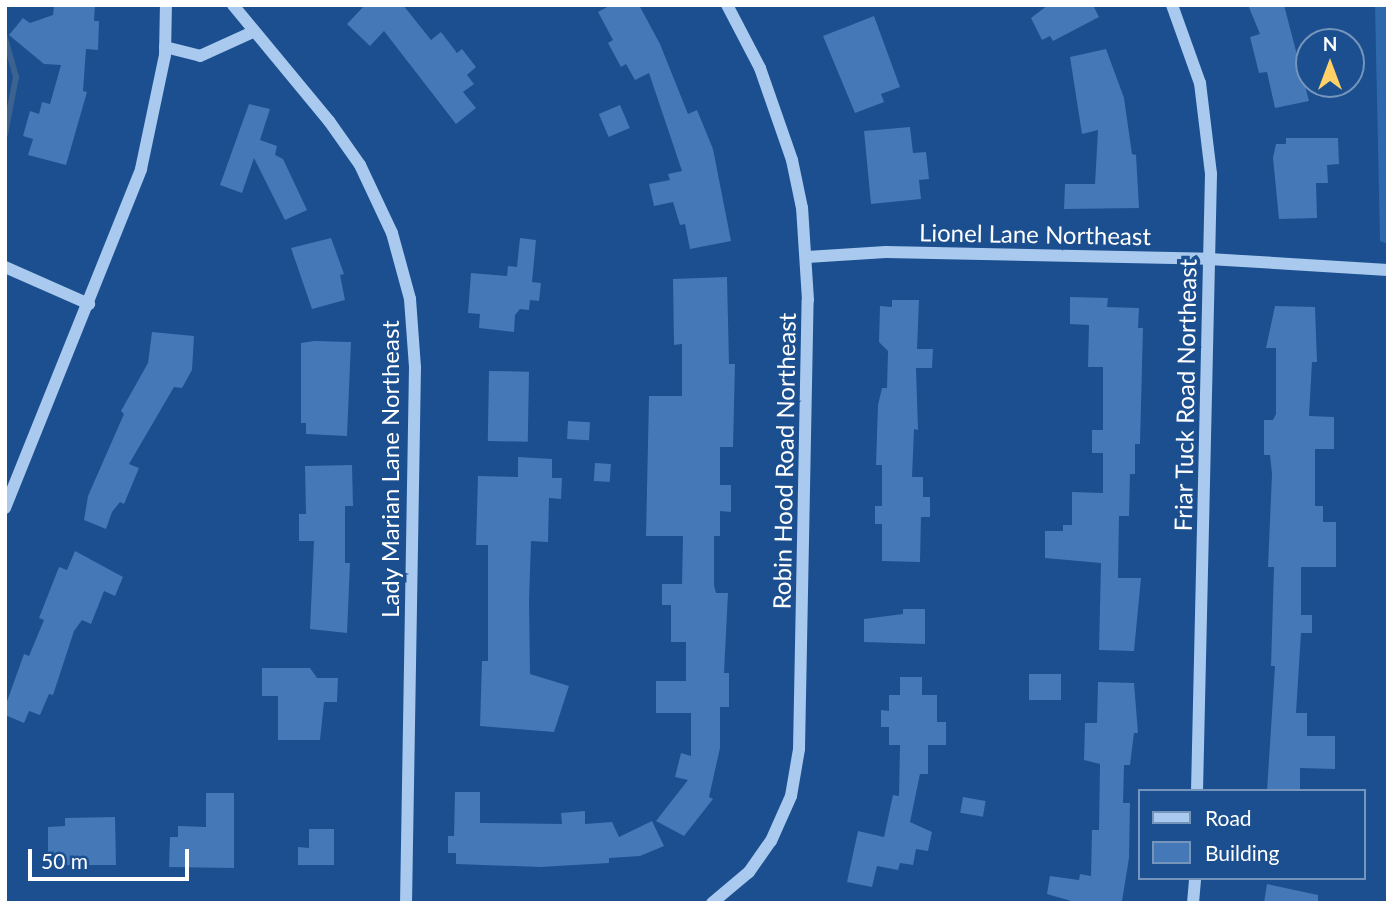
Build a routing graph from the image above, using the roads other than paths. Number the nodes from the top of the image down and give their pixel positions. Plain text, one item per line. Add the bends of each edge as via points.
1 (166, 5) edge
2 (233, 5) edge
3 (727, 5) edge
4 (1172, 5) edge
5 (253, 32) junction
6 (165, 47) junction
7 (807, 257) junction
8 (1209, 258) junction
9 (5, 268) edge
10 (1388, 270) edge
11 (89, 304) junction
12 (5, 508) edge
13 (1197, 789) edge
14 (1195, 880) edge
15 (406, 903) edge
16 (712, 903) edge
17 (1193, 903) edge

1 - 6 street
2 - 5 street, Lady Marian Lane Northeast
3 - 7 street, Robin Hood Road Northeast via 778,114 802,208
4 - 8 street, Friar Tuck Road Northeast via 1200,83 1209,133
5 - 6 street via 200,56
5 - 15 street, Lady Marian Lane Northeast via 329,121 360,166 392,233 410,299 415,367
6 - 11 street via 141,169
7 - 8 street, Lionel Lane Northeast via 886,253
7 - 16 street, Robin Hood Road Northeast via 799,749 791,796 771,841 749,872
8 - 10 street, Lionel Lane Northeast
8 - 13 street, Friar Tuck Road Northeast
9 - 11 street
11 - 12 street
14 - 17 street

